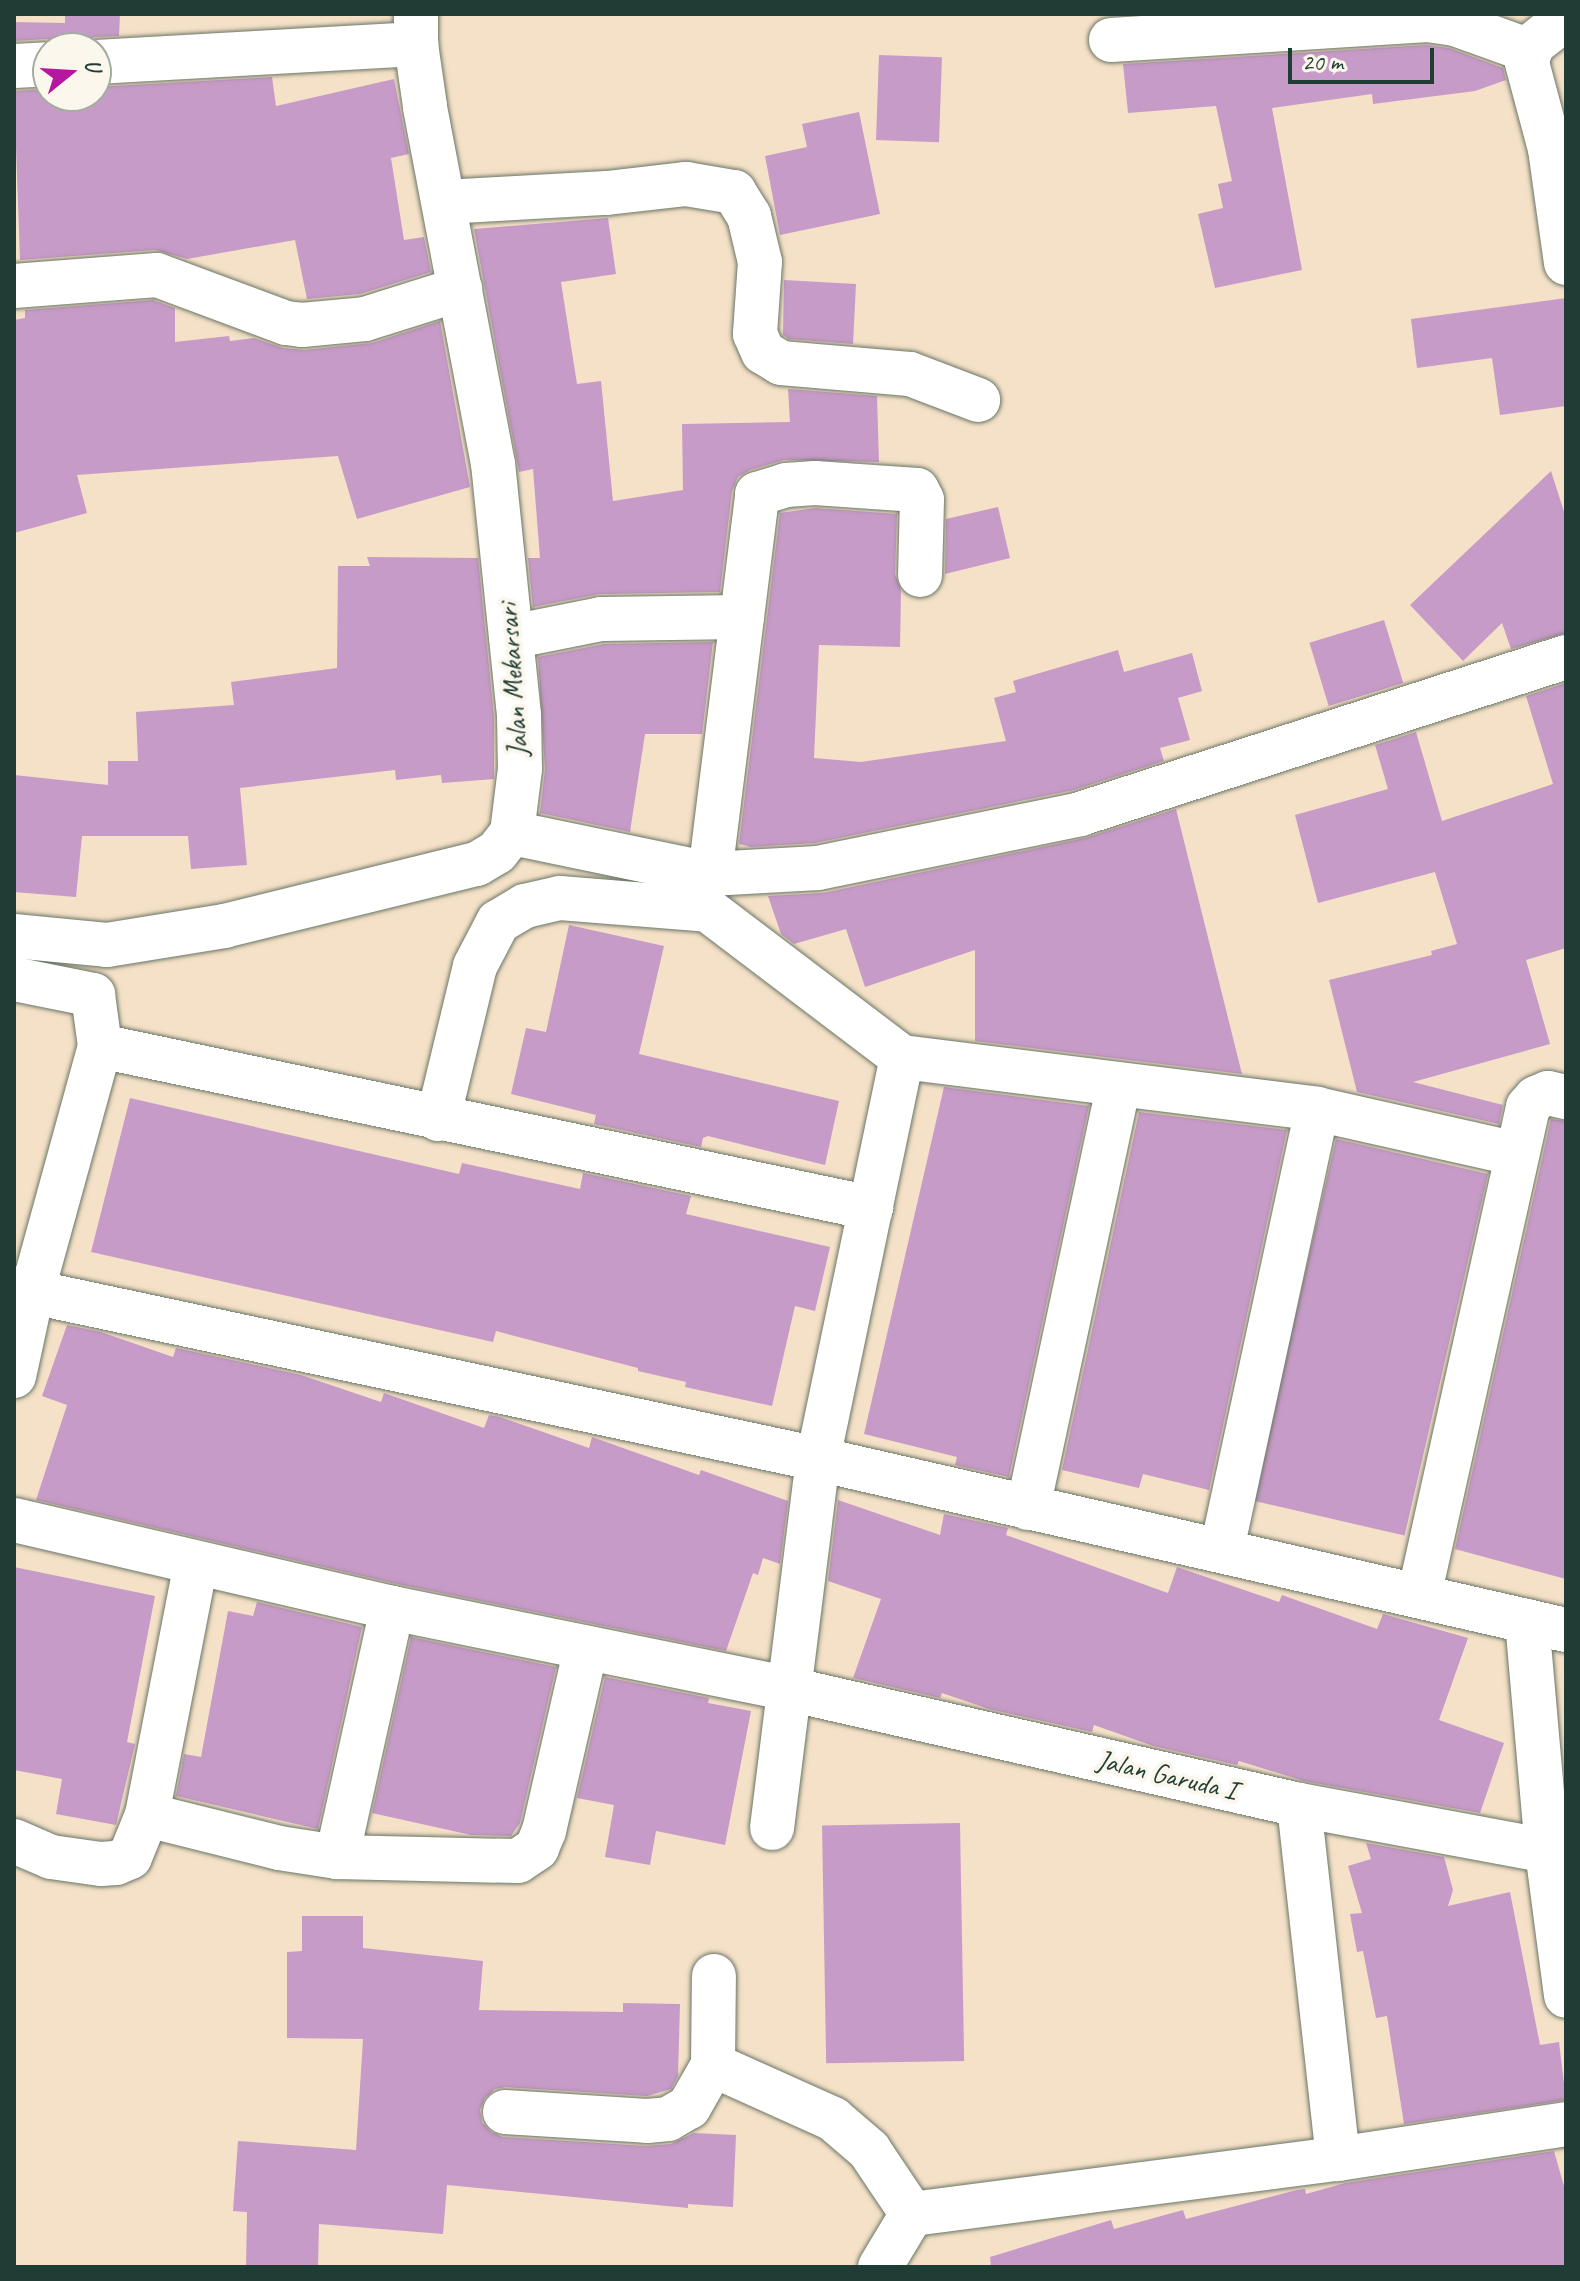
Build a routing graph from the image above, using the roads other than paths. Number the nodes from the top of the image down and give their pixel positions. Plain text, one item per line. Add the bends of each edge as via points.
1 (1566, 23) edge
2 (416, 29) edge
3 (1111, 40) dead end
4 (1530, 51) junction
5 (112, 60) edge
6 (444, 202) junction
7 (1566, 263) edge
8 (14, 286) edge
9 (460, 289) junction
10 (978, 400) dead end
11 (920, 575) dead end
12 (742, 617) junction
13 (511, 637) junction
14 (1566, 657) edge
15 (512, 833) junction
16 (710, 874) junction
17 (14, 936) edge
18 (14, 979) edge
19 (100, 1046) junction
20 (902, 1057) junction
21 (1119, 1085) junction
22 (1566, 1097) edge
23 (1317, 1109) junction
24 (438, 1119) junction
25 (1517, 1154) junction
26 (871, 1208) junction
27 (23, 1290) edge
28 (14, 1376) edge
29 (818, 1459) junction
30 (1028, 1508) junction
31 (14, 1520) edge
32 (1222, 1549) junction
33 (196, 1564) junction
34 (1419, 1596) junction
35 (392, 1608) junction
36 (1546, 1626) edge
37 (586, 1648) junction
38 (789, 1689) junction
39 (1299, 1805) junction
40 (147, 1815) junction
41 (772, 1828) dead end
42 (14, 1841) edge
43 (1547, 1851) junction
44 (337, 1857) junction
45 (714, 1976) dead end
46 (1566, 1996) edge
47 (713, 2065) junction
48 (505, 2112) dead end
49 (1566, 2124) edge
50 (1338, 2159) junction
51 (912, 2214) junction
52 (880, 2267) edge

1 - 4 street via 1543,34
2 - 5 street
2 - 6 street, Jalan Mekarsari
3 - 4 street via 1427,20 1455,24
4 - 7 street via 1527,63 1550,149
6 - 9 street, Jalan Mekarsari
6 - 10 street via 686,184 734,192 749,216 760,262 755,334 763,352 781,363 910,374
8 - 9 street via 157,275 302,325 365,319
9 - 13 street, Jalan Mekarsari via 493,464
11 - 12 street via 922,500 917,490 815,483 769,489 754,501
12 - 13 street via 601,619
12 - 16 street
13 - 15 street, Jalan Mekarsari via 520,769
14 - 16 street via 1080,814 818,868
15 - 16 street
15 - 17 street via 497,852 477,864 224,926 107,945
18 - 19 street via 93,995
19 - 24 street
19 - 27 street
20 - 21 street
20 - 24 street via 708,910 560,898 525,906 498,922 475,966
20 - 26 street
21 - 23 street
21 - 30 street
22 - 25 street via 1548,1093 1528,1107
23 - 25 street
23 - 32 street
24 - 26 street
25 - 34 street
26 - 29 street
27 - 28 street
27 - 29 street
29 - 30 street
29 - 38 street
30 - 32 street
31 - 33 street, Jalan Garuda I
32 - 34 street
33 - 35 street, Jalan Garuda I
33 - 40 street
34 - 36 street
35 - 37 street, Jalan Garuda I
35 - 44 street
36 - 43 street
37 - 38 street, Jalan Garuda I
37 - 44 street via 537,1848 518,1861 496,1863
38 - 39 street, Jalan Garuda I
38 - 41 street
39 - 43 street, Jalan Garuda I
39 - 50 street
40 - 42 street via 130,1857 116,1863 51,1857
40 - 44 street
43 - 46 street
45 - 47 street
47 - 48 street via 689,2107 668,2119
47 - 51 street via 833,2119 869,2150
49 - 50 street
50 - 51 street
51 - 52 street

